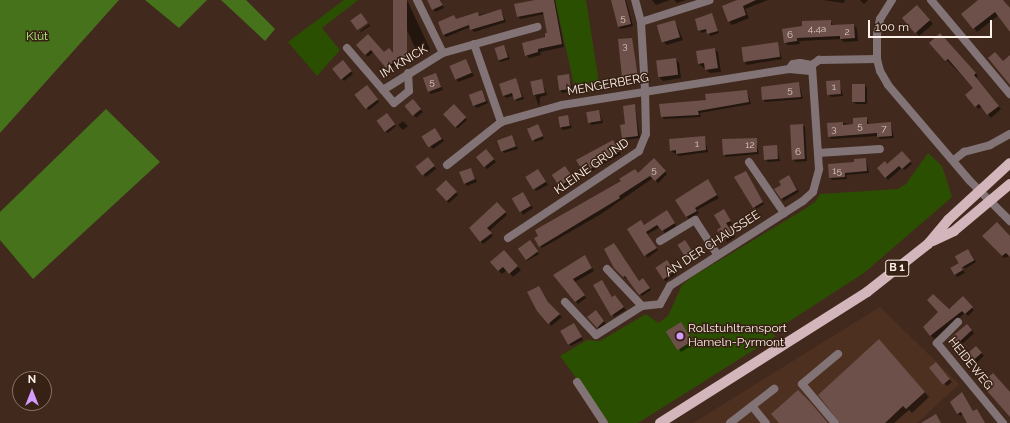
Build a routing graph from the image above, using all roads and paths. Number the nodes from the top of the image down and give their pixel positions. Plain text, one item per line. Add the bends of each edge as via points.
1 (417, 0) edge
2 (635, 0) edge
3 (710, 0) edge
4 (892, 0) edge
5 (932, 0) edge
6 (641, 22) junction
7 (537, 27) dead end
8 (474, 44) junction
9 (347, 48) dead end
10 (443, 53) junction
11 (877, 59) junction
12 (811, 68) junction
13 (408, 73) junction
14 (384, 90) junction
15 (645, 90) junction
16 (1010, 94) edge
17 (502, 122) junction
18 (1010, 134) edge
19 (880, 149) dead end
20 (818, 153) junction
21 (954, 160) junction
22 (749, 162) dead end
23 (1010, 163) edge
24 (447, 165) dead end
25 (1010, 184) edge
26 (980, 191) junction
27 (991, 201) junction
28 (784, 213) junction
29 (1010, 221) edge
30 (508, 238) dead end
31 (660, 241) dead end
32 (928, 244) junction
33 (717, 254) junction
34 (607, 269) dead end
35 (565, 302) dead end
36 (642, 306) junction
37 (958, 322) dead end
38 (838, 354) dead end
39 (577, 382) dead end
40 (774, 389) dead end
41 (752, 406) junction
42 (604, 423) edge
43 (660, 423) edge
44 (730, 423) edge
45 (766, 423) edge
46 (835, 423) edge
47 (1003, 423) edge

1 - 10 street, IM KNICK
2 - 6 street, KLEINE GRUND
3 - 6 street
4 - 11 street via 880,19 876,45
5 - 16 street
6 - 15 street, KLEINE GRUND
7 - 8 street, IM KNICK
8 - 10 street, IM KNICK
8 - 17 street
9 - 14 street, IM KNICK
10 - 13 street, IM KNICK
11 - 12 street, MENGERBERG via 819,60
11 - 21 street via 888,85
12 - 15 street, MENGERBERG via 800,63 789,68
12 - 20 street, AN DER CHAUSSEE
13 - 14 street, IM KNICK
13 - 14 street via 409,91 394,103
15 - 17 street, MENGERBERG via 585,100
15 - 30 street, KLEINE GRUND via 646,134 639,151
17 - 24 street, MENGERBERG
18 - 21 street via 990,145 964,152
19 - 20 street
20 - 28 street, AN DER CHAUSSEE via 820,169 813,192
21 - 26 street
22 - 28 street
23 - 26 main road, B 1
25 - 27 main road, B 1
26 - 27 street
26 - 32 main road, B 1 via 948,220
27 - 29 street
27 - 32 main road, B 1 via 954,231
28 - 33 street, AN DER CHAUSSEE
31 - 33 street via 695,220
32 - 43 main road, B 1 via 867,292
33 - 36 street, AN DER CHAUSSEE via 670,286 660,304
34 - 36 street
35 - 36 street, AN DER CHAUSSEE via 596,335
37 - 47 street, HEIDEWEG via 937,343
38 - 46 street via 802,384
39 - 42 street
40 - 41 street
41 - 44 street
41 - 45 street

